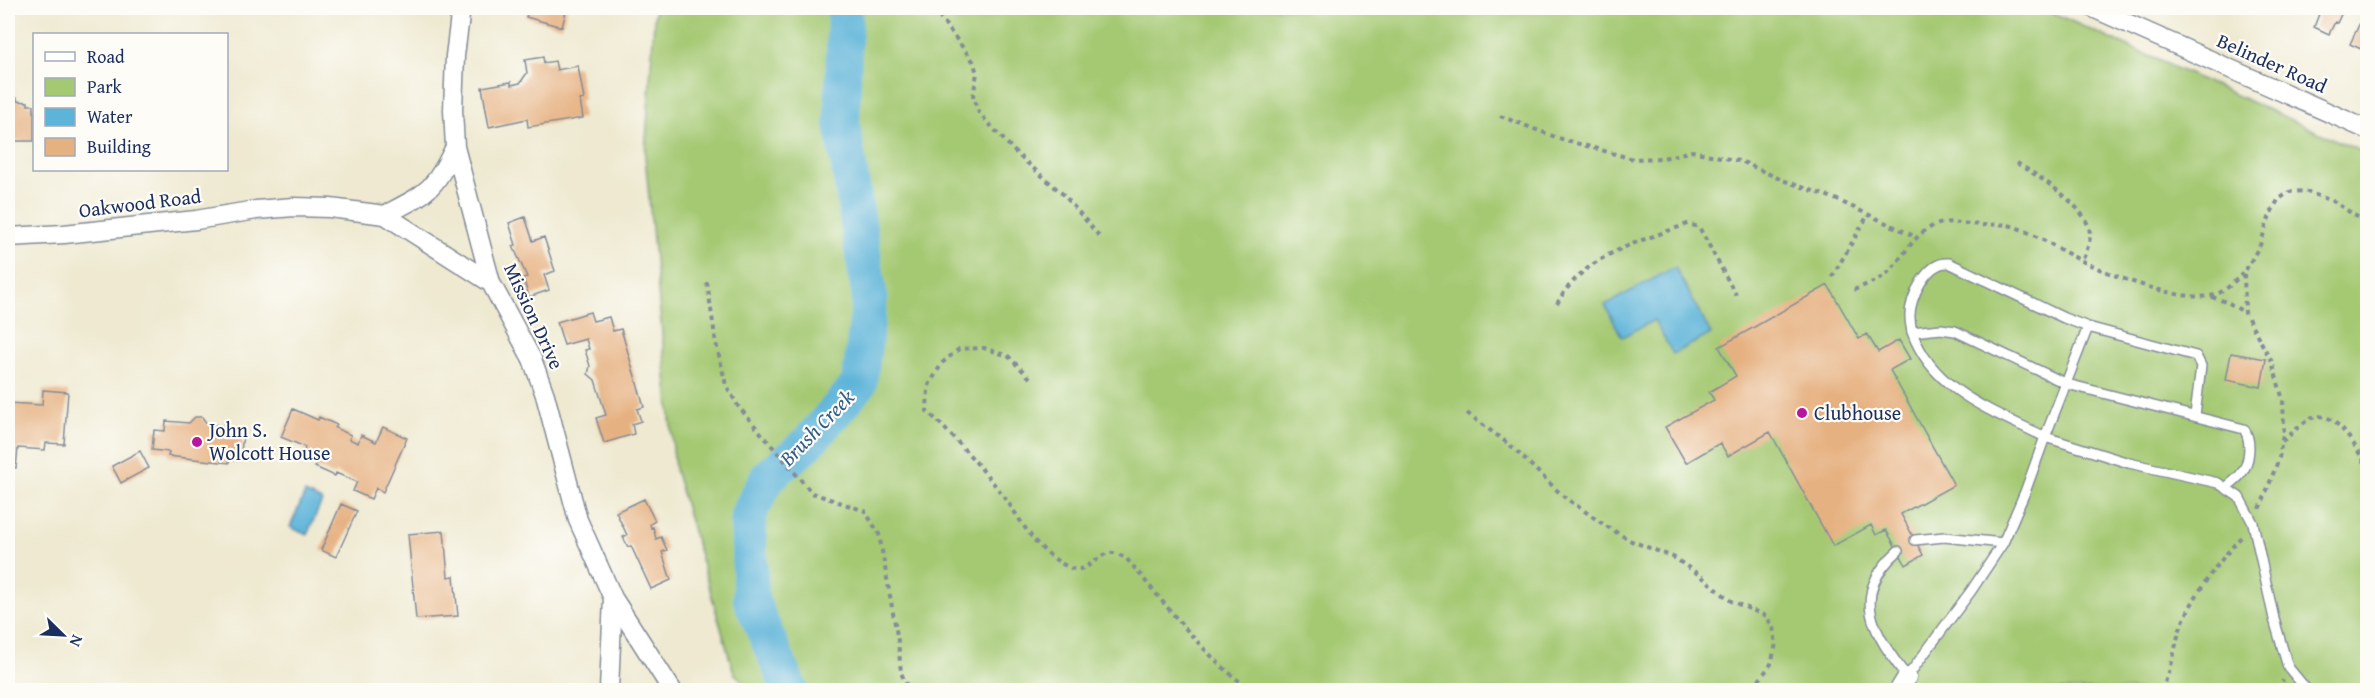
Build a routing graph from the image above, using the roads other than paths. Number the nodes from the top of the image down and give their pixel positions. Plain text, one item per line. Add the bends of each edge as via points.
1 (461, 8) edge
2 (2093, 8) edge
3 (2367, 130) edge
4 (455, 147) junction
5 (385, 215) junction
6 (8, 237) edge
7 (491, 283) junction
8 (2088, 327) junction
9 (1912, 332) junction
10 (2067, 384) junction
11 (2195, 415) junction
12 (2045, 437) junction
13 (2225, 488) junction
14 (1915, 540) dead end
15 (2003, 543) junction
16 (1898, 551) dead end
17 (613, 598) junction
18 (1903, 684) edge
19 (609, 690) edge
20 (672, 690) edge
21 (2307, 690) edge

1 - 4 street, Mission Drive via 453,110
2 - 3 street, Belinder Road
4 - 5 street via 436,183
4 - 7 street, Mission Drive
5 - 6 street, Oakwood Road via 294,207
5 - 7 street, Oakwood Road
7 - 17 street, Mission Drive via 532,359 578,520
8 - 9 lane via 1942,263 1930,271 1916,293 1910,316
8 - 10 lane
8 - 11 lane via 2196,356 2201,366
9 - 10 lane via 1955,331
9 - 12 lane via 1927,363 1967,399
10 - 11 lane
10 - 12 lane
11 - 13 lane via 2234,425 2249,436 2245,468
12 - 13 lane
12 - 15 lane
13 - 21 lane via 2239,497 2253,523 2288,667
14 - 15 lane via 1944,537
15 - 18 lane
16 - 18 lane via 1884,563 1871,586 1870,612
17 - 19 street
17 - 20 street, Mission Drive

